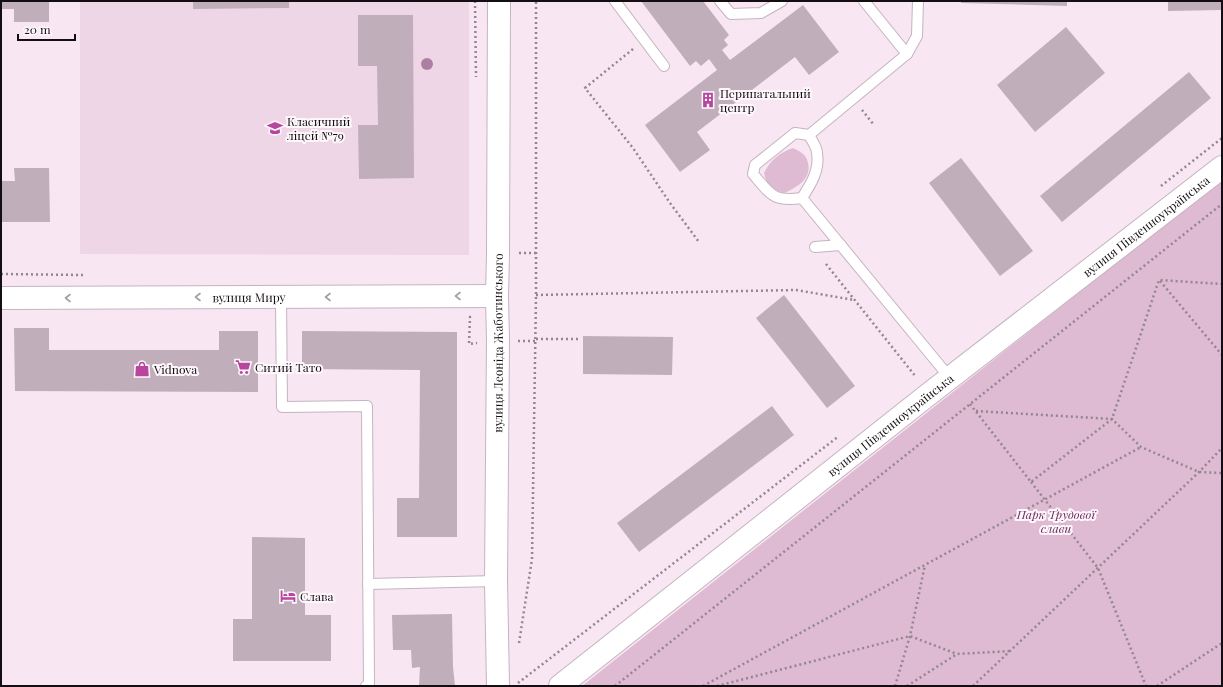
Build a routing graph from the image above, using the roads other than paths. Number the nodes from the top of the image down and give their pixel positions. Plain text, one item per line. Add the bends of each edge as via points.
1 (499, 1) edge
2 (615, 1) edge
3 (720, 1) edge
4 (782, 1) edge
5 (864, 1) edge
6 (918, 1) edge
7 (907, 54) junction
8 (664, 66) dead end
9 (809, 135) junction
10 (1222, 167) edge
11 (802, 198) junction
12 (841, 245) junction
13 (815, 247) dead end
14 (281, 296) junction
15 (497, 296) junction
16 (1, 298) edge
17 (950, 378) junction
18 (496, 581) junction
19 (368, 584) junction
20 (366, 686) edge
21 (498, 686) edge
22 (560, 686) edge

1 - 15 street, вулиця Леоніда Жаботинського
2 - 8 lane
3 - 4 lane via 731,14 761,13
5 - 7 lane
6 - 7 lane via 917,36
7 - 9 lane
9 - 11 lane via 817,152 817,165 812,183
9 - 11 lane via 795,133 755,165 753,174 771,196 787,200
10 - 17 street, вулиця Південноукраїнська
11 - 12 lane
12 - 13 lane
12 - 17 lane
15 -> 14 street, вулиця Миру
14 -> 16 street, вулиця Миру
14 - 19 lane via 282,408 368,406
15 - 18 street, вулиця Леоніда Жаботинського
17 - 22 street, вулиця Південноукраїнська
18 - 19 lane
18 - 21 street, вулиця Леоніда Жаботинського
19 - 20 lane via 369,684

